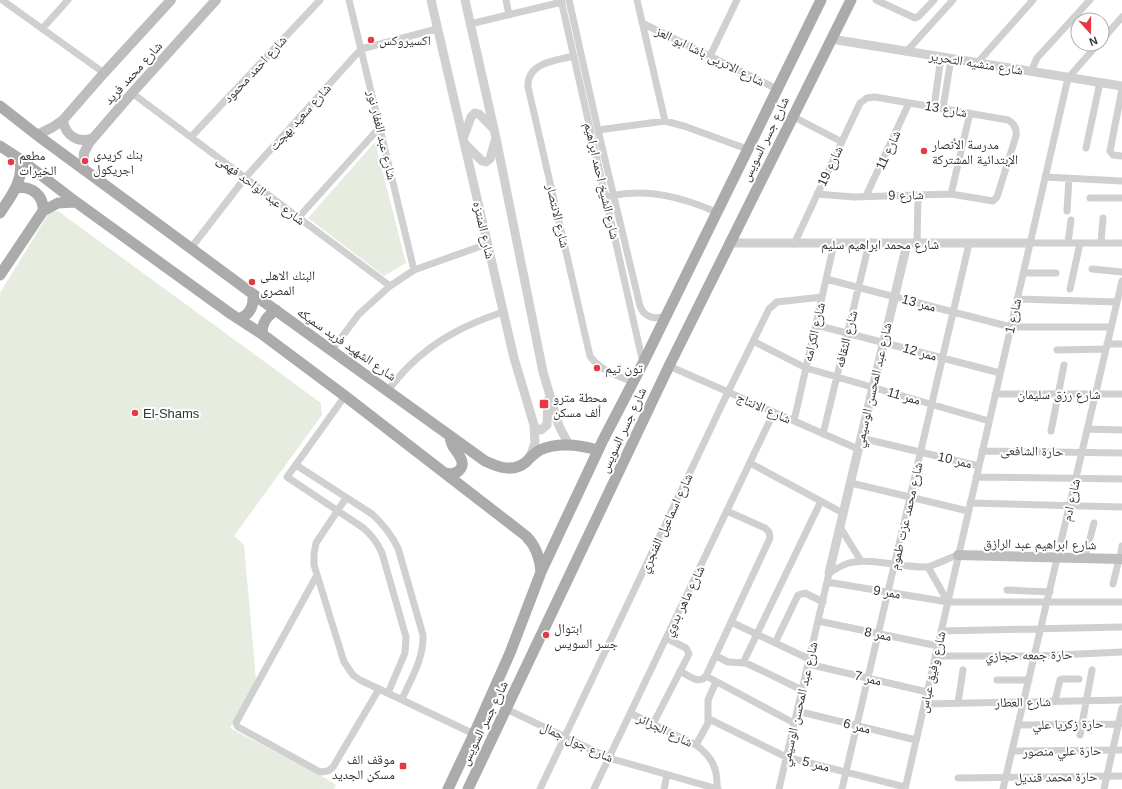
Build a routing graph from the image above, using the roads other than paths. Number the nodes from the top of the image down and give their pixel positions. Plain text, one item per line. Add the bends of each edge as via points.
1 (2, 0) edge
2 (68, 0) edge
3 (171, 0) edge
4 (216, 0) edge
5 (320, 0) edge
6 (349, 0) edge
7 (431, 0) edge
8 (465, 0) edge
9 (506, 0) edge
10 (637, 0) edge
11 (737, 0) edge
12 (821, 0) edge
13 (851, 0) edge
14 (876, 0) edge
15 (934, 0) edge
16 (953, 0) edge
17 (1033, 0) edge
18 (1090, 0) edge
19 (564, 1) edge
20 (509, 15) junction
21 (1122, 18) edge
22 (470, 24) junction
23 (642, 24) junction
24 (42, 29) junction
25 (437, 29) junction
26 (1110, 31) edge
27 (831, 39) junction
28 (361, 49) junction
29 (906, 52) junction
30 (1091, 52) edge
31 (574, 56) junction
32 (710, 56) junction
33 (941, 57) junction
34 (951, 59) junction
35 (978, 62) junction
36 (1033, 72) junction
37 (104, 73) junction
38 (1068, 78) junction
39 (1100, 82) junction
40 (1122, 86) edge
41 (777, 89) junction
42 (1122, 89) edge
43 (132, 93) junction
44 (875, 97) joint
45 (909, 103) junction
46 (0, 106) edge
47 (934, 107) junction
48 (942, 108) junction
49 (970, 113) junction
50 (792, 116) junction
51 (63, 120) junction
52 (665, 121) junction
53 (380, 127) junction
54 (598, 130) junction
55 (495, 133) junction
56 (37, 135) junction
57 (191, 137) junction
58 (93, 138) junction
59 (463, 140) junction
60 (842, 142) junction
61 (0, 146) edge
62 (1086, 148) dead end
63 (747, 149) junction
64 (1122, 156) edge
65 (20, 159) junction
66 (83, 169) junction
67 (1045, 177) junction
68 (245, 178) junction
69 (1069, 178) junction
70 (1122, 181) edge
71 (16, 188) junction
72 (817, 194) junction
73 (951, 194) junction
74 (614, 195) junction
75 (918, 195) junction
76 (866, 196) junction
77 (605, 197) junction
78 (1090, 198) dead end
79 (1122, 198) edge
80 (995, 200) joint
81 (76, 202) junction
82 (43, 211) junction
83 (1066, 211) dead end
84 (716, 212) junction
85 (0, 213) edge
86 (298, 218) junction
87 (1103, 218) dead end
88 (1071, 220) dead end
89 (729, 243) junction
90 (1068, 243) junction
91 (1080, 243) junction
92 (1101, 243) junction
93 (1122, 243) edge
94 (487, 244) junction
95 (794, 244) junction
96 (834, 244) junction
97 (869, 244) junction
98 (907, 244) junction
99 (917, 244) junction
100 (969, 244) junction
101 (1030, 244) junction
102 (191, 248) junction
103 (1092, 269) dead end
104 (414, 270) junction
105 (1122, 272) edge
106 (1023, 273) junction
107 (1056, 273) dead end
108 (0, 275) edge
109 (826, 279) junction
110 (1122, 281) edge
111 (390, 286) junction
112 (859, 288) junction
113 (1070, 289) dead end
114 (1121, 291) edge
115 (253, 294) junction
116 (822, 297) junction
117 (894, 297) junction
118 (1017, 299) junction
119 (1117, 302) junction
120 (276, 310) junction
121 (641, 310) junction
122 (503, 312) junction
123 (953, 312) junction
124 (1114, 315) junction
125 (1122, 315) edge
126 (665, 316) junction
127 (632, 317) junction
128 (239, 319) junction
129 (816, 325) junction
130 (1011, 327) junction
131 (1111, 327) junction
132 (848, 333) junction
133 (262, 334) junction
134 (754, 341) junction
135 (883, 342) junction
136 (1122, 344) edge
137 (1107, 347) junction
138 (332, 350) junction
139 (1057, 350) dead end
140 (942, 358) junction
141 (643, 363) junction
142 (1064, 365) dead end
143 (669, 366) junction
144 (806, 368) junction
145 (1000, 373) junction
146 (837, 377) junction
147 (632, 382) junction
148 (873, 387) junction
149 (388, 390) junction
150 (548, 392) junction
151 (728, 392) junction
152 (996, 394) junction
153 (1058, 394) junction
154 (1096, 394) junction
155 (1122, 394) edge
156 (345, 396) junction
157 (932, 404) junction
158 (774, 412) junction
159 (989, 420) junction
160 (794, 421) junction
161 (534, 428) junction
162 (1087, 429) junction
163 (1122, 430) edge
164 (1051, 431) dead end
165 (823, 434) junction
166 (450, 436) junction
167 (861, 438) junction
168 (569, 445) junction
169 (858, 449) junction
170 (598, 450) junction
171 (982, 450) junction
172 (921, 452) junction
173 (1082, 452) junction
174 (1122, 453) edge
175 (530, 458) junction
176 (750, 463) junction
177 (296, 466) junction
178 (979, 466) junction
179 (446, 473) junction
180 (976, 477) junction
181 (1076, 479) junction
182 (1122, 479) edge
183 (850, 482) junction
184 (910, 497) junction
185 (346, 498) junction
186 (820, 501) junction
187 (970, 503) junction
188 (1069, 506) junction
189 (1122, 508) edge
190 (338, 510) junction
191 (727, 511) junction
192 (968, 511) junction
193 (843, 513) junction
194 (1094, 523) dead end
195 (840, 527) junction
196 (1122, 546) edge
197 (958, 555) junction
198 (1057, 557) junction
199 (1085, 558) junction
200 (1120, 559) edge
201 (861, 561) junction
202 (894, 564) junction
203 (928, 567) junction
204 (541, 572) junction
205 (829, 573) junction
206 (317, 575) junction
207 (827, 582) junction
208 (1113, 584) dead end
209 (1007, 590) dead end
210 (888, 592) junction
211 (1050, 592) junction
212 (823, 602) junction
213 (948, 602) junction
214 (1047, 602) junction
215 (1122, 602) edge
216 (731, 622) junction
217 (818, 622) junction
218 (1122, 627) edge
219 (1041, 629) junction
220 (941, 632) junction
221 (757, 634) junction
222 (878, 634) junction
223 (666, 638) junction
224 (775, 643) junction
225 (938, 646) junction
226 (1122, 652) edge
227 (716, 656) junction
228 (935, 656) junction
229 (1035, 656) junction
230 (809, 661) junction
231 (743, 663) junction
232 (963, 670) dead end
233 (1092, 670) dead end
234 (680, 671) junction
235 (706, 676) junction
236 (868, 678) junction
237 (1079, 679) dead end
238 (996, 680) dead end
239 (1029, 680) junction
240 (716, 682) junction
241 (379, 689) junction
242 (802, 690) junction
243 (927, 692) junction
244 (388, 693) junction
245 (402, 700) junction
246 (1122, 700) edge
247 (1055, 701) junction
248 (1086, 701) junction
249 (1023, 702) junction
250 (958, 703) junction
251 (924, 704) junction
252 (1122, 708) edge
253 (506, 709) junction
254 (797, 711) junction
255 (630, 713) junction
256 (709, 719) junction
257 (794, 722) junction
258 (653, 724) junction
259 (1082, 724) junction
260 (1119, 724) junction
261 (1018, 725) junction
262 (857, 726) junction
263 (474, 734) junction
264 (1080, 735) dead end
265 (564, 737) junction
266 (916, 740) junction
267 (696, 745) junction
268 (1113, 750) junction
269 (1122, 750) edge
270 (1012, 751) junction
271 (786, 757) junction
272 (609, 758) junction
273 (846, 772) junction
274 (667, 775) junction
275 (1107, 776) junction
276 (1122, 776) edge
277 (958, 778) dead end
278 (1006, 778) junction
279 (905, 788) edge
280 (448, 789) edge
281 (468, 789) edge
282 (540, 789) edge
283 (594, 789) edge
284 (664, 789) edge
285 (717, 789) edge
286 (779, 789) edge
287 (842, 789) edge
288 (1003, 789) edge
289 (1104, 789) edge

1 - 24 street
2 - 24 street
3 - 37 main road, شارع محمد فريد
4 - 43 main road, شارع محمد فريد
5 - 57 street, شارع احمد محمود
6 - 28 street, شارع عبد الغفار نور
7 - 25 street, شارع المنتزه
8 - 22 street
9 - 20 street
10 - 23 street
11 - 32 street
12 - 41 main road, شارع جسر السويس
13 - 27 main road, شارع جسر السويس
14 - 15 street via 912,18 919,16
16 - 29 street
17 - 35 street
18 - 36 street via 1037,58
19 - 20 street
19 - 31 street, شارع الشيخ احمد ابراهيم
19 - 54 street, شارع الشيخ احمد ابراهيم
20 - 22 street
21 - 26 street
22 - 55 street
23 - 32 street, شارع الاتربى باشا ابو العز
23 - 52 street
24 - 37 street
25 - 28 street
25 - 59 street, شارع المنتزه
27 - 29 street, شارع منشيه التحرير
27 - 50 main road, شارع جسر السويس
28 - 53 street, شارع عبد الغفار نور
28 - 68 street, شارع سعيد بهجت
29 - 33 street, شارع منشيه التحرير
30 - 38 street
31 - 77 street, شارع الشيخ احمد ابراهيم
31 - 147 street, شارع الانتصار via 534,68 528,80 528,87 590,356 600,367
32 - 41 street, شارع الاتربى باشا ابو العز
33 - 34 street, شارع منشيه التحرير
33 - 47 street
34 - 35 street, شارع منشيه التحرير
34 - 48 street
35 - 36 street, شارع منشيه التحرير
36 - 38 street, شارع منشيه التحرير
37 - 51 main road, شارع محمد فريد
38 - 39 street, شارع منشيه التحرير
38 - 67 street, شارع 1
39 - 40 street, شارع منشيه التحرير
39 - 62 street
41 - 63 main road, شارع جسر السويس
42 - 64 street via 1110,151 1113,155
43 - 57 street, شارع عبد الواحد فهمى
43 - 58 main road, شارع محمد فريد
44 - 45 street, شارع 13
44 - 60 street, شارع 19 via 867,98 860,103
45 - 47 street, شارع 13
45 - 76 street, شارع 11
46 - 56 main road, شارع الشهيد فريد سميكه
47 - 48 street, شارع 13
48 - 49 street, شارع 13
49 - 73 street
49 - 80 street, شارع 13 via 1008,120 1014,125 1016,136
50 - 60 street
50 - 89 main road, شارع جسر السويس
51 - 56 main road, شارع محمد فريد
51 - 58 main road via 66,131 72,136 82,140
52 - 54 street
52 - 63 street
53 - 86 street
53 - 104 street, شارع عبد الغفار نور
54 - 74 street, شارع الشيخ احمد ابراهيم
55 - 59 street via 479,114 475,113 470,117
55 - 59 street via 490,159 486,162 482,161
55 - 150 street
56 - 66 main road, شارع الشهيد فريد سميكه
57 - 68 street, شارع عبد الواحد فهمى
58 - 66 main road, شارع محمد فريد via 84,153
59 - 94 street, شارع المنتزه
60 - 72 street, شارع 19
61 - 65 main road
63 - 84 main road, شارع جسر السويس
65 - 71 main road via 21,174
65 - 81 main road
66 - 102 main road, شارع الشهيد فريد سميكه
67 - 69 street
67 - 101 street, شارع 1
68 - 86 street, شارع عبد الواحد فهمى
68 - 102 street, شارع سعيد بهجت
69 - 70 street
69 - 83 street
71 - 82 main road via 29,188 36,192
71 - 85 main road
72 - 76 street, شارع 9
72 - 95 street, شارع 19
73 - 75 street, شارع 9
73 - 80 street, شارع 9
74 - 77 street
74 - 84 street via 640,193 667,196 693,202
74 - 121 street, شارع الشيخ احمد ابراهيم
75 - 76 street, شارع 9
75 - 99 street
77 - 127 street, شارع الشيخ احمد ابراهيم
78 - 79 street
81 - 82 main road via 58,203
81 - 128 main road
82 - 108 main road
84 - 126 main road, شارع جسر السويس
86 - 111 street, شارع عبد الواحد فهمى
87 - 92 street
88 - 90 street
89 - 95 street, شارع محمد ابراهيم سليم
89 - 143 main road, شارع جسر السويس
90 - 91 street
90 - 101 street
91 - 92 street
91 - 113 street
92 - 93 street
94 - 104 street
94 - 122 street, شارع المنتزه
95 - 96 street, شارع محمد ابراهيم سليم
96 - 97 street, شارع محمد ابراهيم سليم
96 - 109 street, شارع الكرامه
97 - 98 street, شارع محمد ابراهيم سليم
97 - 112 street, شارع الثقافه
98 - 99 street, شارع محمد ابراهيم سليم
98 - 117 street, شارع عبد المحسن الوسيمي
99 - 100 street, شارع محمد ابراهيم سليم
100 - 101 street, شارع محمد ابراهيم سليم
100 - 123 street, شارع محمد عزت طموم
101 - 106 street, شارع 1
102 - 115 main road, شارع الشهيد فريد سميكه
103 - 105 street
104 - 111 street
106 - 107 street
106 - 118 street, شارع 1
109 - 112 street, ممر 13
109 - 116 street, شارع الكرامه
110 - 114 street, شارع ادم
111 - 138 street via 359,314
112 - 117 street, ممر 13
112 - 132 street, شارع الثقافه
114 - 119 street, شارع ادم
115 - 120 main road, شارع الشهيد فريد سميكه
115 - 128 main road via 251,310
116 - 129 street, شارع الكرامه
116 - 134 street, شارع اسماعيل الفنجري via 777,302 769,309
117 - 123 street, ممر 13
117 - 135 street, شارع عبد المحسن الوسيمي
118 - 119 street
118 - 130 street, شارع 1
119 - 124 street, شارع ادم
120 - 133 main road via 264,320
120 - 138 main road, شارع الشهيد فريد سميكه
121 - 126 street via 654,318
121 - 127 street via 638,316
122 - 149 street via 464,327 428,349
122 - 161 street, شارع المنتزه
123 - 130 street, ممر 13
123 - 140 street, شارع محمد عزت طموم
124 - 125 street
124 - 131 street, شارع ادم
126 - 141 main road, شارع جسر السويس
127 - 141 street, شارع الشيخ احمد ابراهيم
128 - 133 main road
129 - 132 street, ممر 12
129 - 144 street, شارع الكرامه
130 - 131 street, ممر 13
130 - 145 street, شارع 1
131 - 137 street, شارع ادم
132 - 135 street, ممر 12
132 - 146 street, شارع الثقافه
133 - 156 main road
134 - 144 street, ممر 11
134 - 151 street, شارع اسماعيل الفنجري
135 - 140 street, ممر 12
135 - 148 street, شارع عبد المحسن الوسيمي
136 - 137 street
137 - 139 street
137 - 154 street, شارع ادم
138 - 149 main road, شارع الشهيد فريد سميكه
140 - 145 street, ممر 12
140 - 157 street, شارع محمد عزت طموم
141 - 147 main road, شارع جسر السويس
142 - 153 street
143 - 151 street, شارع الانتاج
143 - 253 main road, شارع جسر السويس
144 - 146 street, ممر 11
144 - 160 street, شارع الكرامه
145 - 152 street, شارع 1
146 - 148 street, ممر 11
146 - 165 street, شارع الثقافه
147 - 170 main road, شارع جسر السويس
148 - 157 street, ممر 11
148 - 167 street, شارع عبد المحسن الوسيمي
149 - 166 main road, شارع الشهيد فريد سميكه
150 - 161 street via 547,425 541,430
150 - 168 street via 559,426
151 - 158 street, شارع الانتاج
151 - 265 street, شارع اسماعيل الفنجري
152 - 153 street, شارع رزق سليمان
152 - 159 street, شارع 1
153 - 154 street, شارع رزق سليمان
153 - 164 street
154 - 155 street, شارع رزق سليمان
154 - 162 street, شارع ادم
156 - 177 street
156 - 179 main road
157 - 159 street, ممر 11
157 - 172 street, شارع محمد عزت طموم
158 - 160 street, شارع الانتاج
158 - 176 street, شارع ماهر بدوي
159 - 171 street, شارع 1
160 - 165 street, شارع الانتاج
161 - 175 street, شارع المنتزه via 535,443
162 - 163 street
162 - 173 street, شارع ادم
165 - 169 street, شارع الانتاج
166 - 175 main road, شارع الشهيد فريد سميكه via 485,461 503,468 517,467
166 - 179 main road via 462,464 456,473
167 - 169 street, شارع عبد المحسن الوسيمي
167 - 172 street, ممر 10
168 - 170 main road, شارع الشهيد فريد سميكه
168 - 175 main road, شارع الشهيد فريد سميكه via 541,450
169 - 183 street, شارع عبد المحسن الوسيمي
170 - 204 main road, شارع جسر السويس
171 - 173 street, حارة الشافعى
171 - 178 street, شارع 1
172 - 178 street, ممر 10
172 - 184 street, شارع محمد عزت طموم
173 - 174 street, حارة الشافعى
173 - 181 street, شارع ادم
176 - 186 street
176 - 191 street, شارع ماهر بدوي
177 - 185 street
177 - 190 street via 287,477
178 - 180 street, شارع 1
179 - 204 main road via 526,536 538,554
180 - 181 street
180 - 187 street, شارع 1
181 - 182 street
181 - 188 street, شارع ادم
183 - 184 street
183 - 193 street, شارع عبد المحسن الوسيمي
184 - 192 street
184 - 202 street, شارع محمد عزت طموم
185 - 190 street
185 - 245 street via 372,514 391,535 398,548 421,626 421,654
186 - 193 street
186 - 221 street
187 - 188 street
187 - 192 street, شارع 1
188 - 189 street
188 - 198 street, شارع ادم
190 - 206 street via 316,543 314,565
190 - 244 street via 371,534 377,543 404,629 405,653
191 - 216 street via 765,528 770,535
191 - 223 street, شارع ماهر بدوي
192 - 197 street, شارع 1
193 - 195 street, شارع عبد المحسن الوسيمي
194 - 199 street
195 - 201 street
195 - 205 street, شارع عبد المحسن الوسيمي
196 - 200 street
197 - 198 main road, شارع ابراهيم عبد الرازق
197 - 203 street
197 - 213 street, شارع وفيق عباس
198 - 199 main road, شارع ابراهيم عبد الرازق
198 - 211 street, شارع ادم
199 - 200 main road, شارع ابراهيم عبد الرازق
200 - 208 street
201 - 202 street
201 - 205 street via 839,566
202 - 203 street
202 - 210 street, شارع محمد عزت طموم
203 - 213 street
204 - 263 main road, شارع جسر السويس via 510,653
205 - 207 street, شارع عبد المحسن الوسيمي
206 - 241 street via 344,662 353,675
206 - 241 street via 238,719 238,727 320,772 328,771 334,767
207 - 210 street, ممر 9
207 - 212 street, شارع عبد المحسن الوسيمي
209 - 211 street
210 - 213 street, ممر 9
210 - 222 street, شارع محمد عزت طموم
211 - 214 street, شارع ادم
212 - 217 street, شارع عبد المحسن الوسيمي
212 - 224 street via 805,593 798,595
213 - 214 street, ممر 9
213 - 220 street, شارع وفيق عباس
214 - 215 street, ممر 9
214 - 219 street, شارع ادم
216 - 221 street, ممر 7
216 - 227 street
217 - 222 street, ممر 8
217 - 230 street, شارع عبد المحسن الوسيمي
218 - 219 street
219 - 220 street
219 - 229 street, شارع ادم
220 - 225 street, شارع وفيق عباس
221 - 224 street, ممر 7
221 - 231 street
222 - 225 street, ممر 8
222 - 236 street, شارع محمد عزت طموم
223 - 234 street via 688,651 689,654
223 - 255 street, شارع ماهر بدوي
224 - 230 street, ممر 7
225 - 228 street, شارع وفيق عباس
226 - 229 street, حارة جمعه حجازي
227 - 231 street via 728,662
227 - 235 street
228 - 229 street, حارة جمعه حجازي
228 - 243 street, شارع وفيق عباس
229 - 239 street, شارع ادم
230 - 236 street, ممر 7
230 - 242 street, شارع عبد المحسن الوسيمي
231 - 242 street
232 - 250 street
233 - 248 street
234 - 235 street via 698,681
234 - 258 street
235 - 240 street
236 - 243 street, ممر 7
236 - 262 street, شارع محمد عزت طموم
237 - 247 street via 1060,679
238 - 239 street
239 - 249 street, شارع ادم
240 - 256 street via 708,700
240 - 257 street
241 - 244 street
242 - 254 street, شارع عبد المحسن الوسيمي
243 - 251 street, شارع وفيق عباس
244 - 245 street
245 - 263 street
246 - 248 street, شارع العطار
247 - 248 street, شارع العطار
247 - 249 street, شارع العطار
248 - 259 street
249 - 250 street, شارع العطار
249 - 261 street, شارع ادم
250 - 251 street, شارع العطار
251 - 266 street, شارع وفيق عباس
252 - 260 street
253 - 265 street, شارع جول جمال
253 - 281 main road, شارع جسر السويس
254 - 257 street, شارع عبد المحسن الوسيمي
254 - 262 street, ممر 6
255 - 258 street, شارع الجزائر
255 - 272 street, شارع ماهر بدوي
256 - 267 street
256 - 271 street, ممر 5
257 - 271 street, شارع عبد المحسن الوسيمي
258 - 267 street, شارع الجزائر
259 - 260 street, حارة زكريا علي
259 - 261 street, حارة زكريا علي
259 - 264 street
260 - 268 street
261 - 270 street, شارع ادم
262 - 266 street, ممر 6
262 - 273 street, شارع محمد عزت طموم
263 - 280 main road, شارع جسر السويس
265 - 272 street, شارع جول جمال
265 - 282 street, شارع اسماعيل الفنجري
266 - 279 street, شارع وفيق عباس
267 - 285 street, شارع الجزائر via 709,756 714,766
268 - 269 street, حارة علي منصور
268 - 270 street, حارة علي منصور
268 - 275 street
270 - 278 street, شارع ادم
271 - 273 street, ممر 5
271 - 286 street, شارع عبد المحسن الوسيمي
272 - 274 street, شارع جول جمال
272 - 283 street, شارع ماهر بدوي
273 - 279 street, ممر 5
273 - 287 street, شارع محمد عزت طموم
274 - 284 street
274 - 285 street, شارع جول جمال
275 - 276 street, حارة محمد قنديل
275 - 278 street, حارة محمد قنديل
275 - 289 street
277 - 278 street, حارة محمد قنديل
278 - 288 street, شارع ادم

